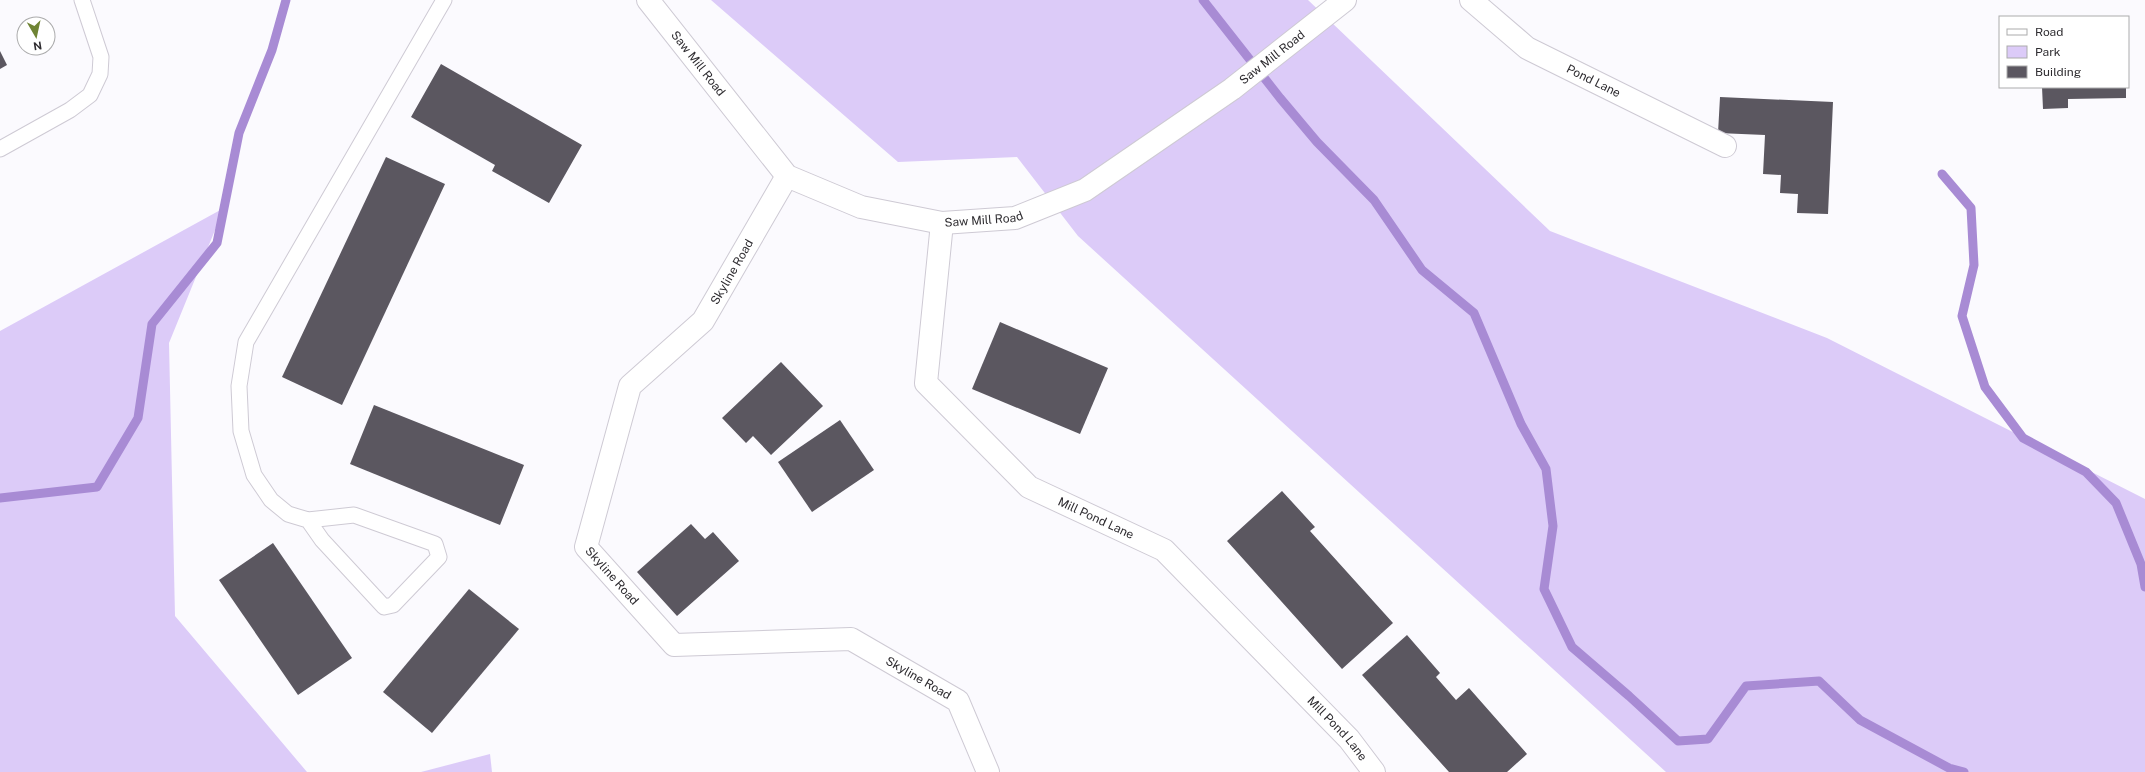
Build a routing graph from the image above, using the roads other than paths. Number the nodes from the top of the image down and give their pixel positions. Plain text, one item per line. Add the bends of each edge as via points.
1 (82, 0) edge
2 (444, 0) edge
3 (648, 0) edge
4 (1345, 0) edge
5 (1471, 0) edge
6 (1725, 146) dead end
7 (0, 149) edge
8 (787, 176) junction
9 (942, 224) junction
10 (308, 520) junction
11 (988, 772) edge
12 (1374, 772) edge

1 - 7 lane via 101,57 100,74 90,95 70,110
2 - 10 lane via 246,342 238,386 241,431 254,475 271,500 288,514
3 - 8 street, Saw Mill Road
4 - 9 street, Saw Mill Road via 1232,89 1085,190 1015,218
5 - 6 street, Pond Lane via 1528,48
8 - 9 street, Saw Mill Road via 861,207
8 - 11 street, Skyline Road via 703,321 630,386 586,547 674,645 851,639 958,701
9 - 12 street, Mill Pond Lane via 926,384 1029,487 1164,550 1349,738
10 - 10 lane via 354,515 435,544 439,557 393,605 384,607 322,540

